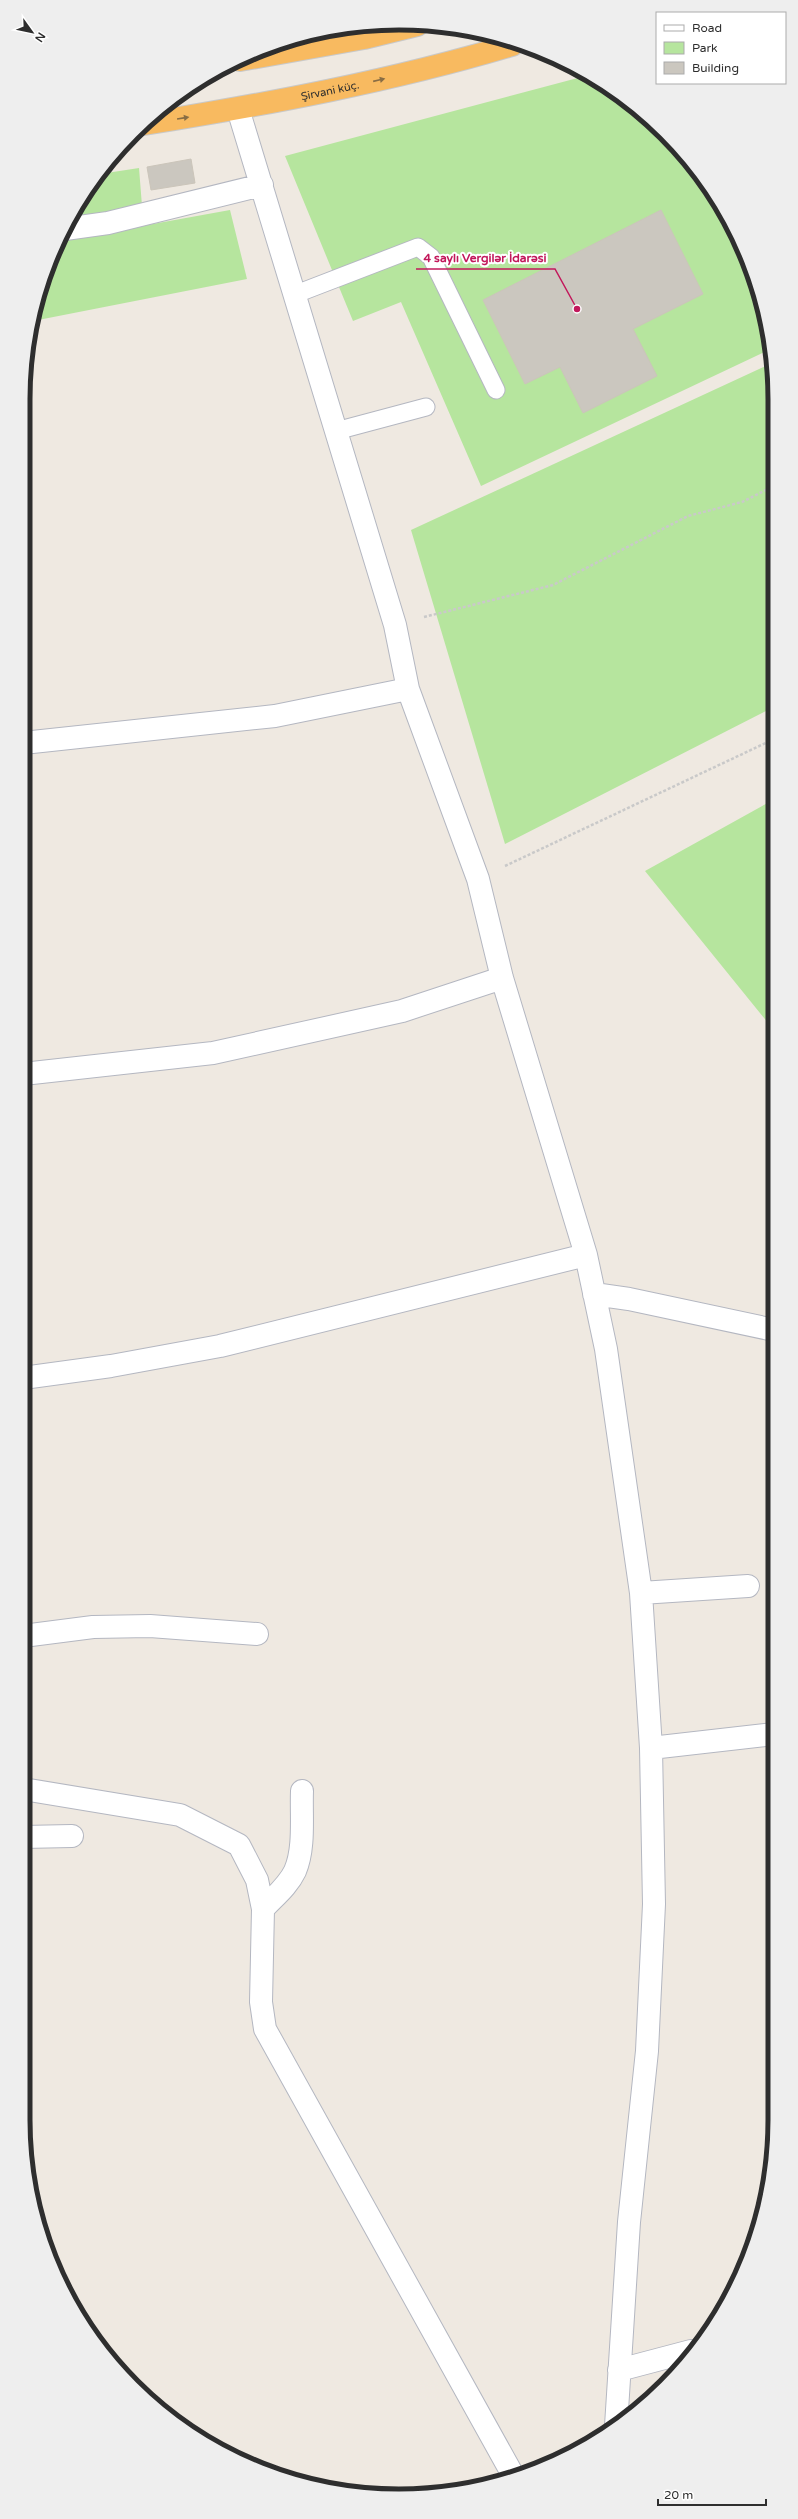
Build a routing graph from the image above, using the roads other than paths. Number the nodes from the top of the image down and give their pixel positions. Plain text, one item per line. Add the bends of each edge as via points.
1 (396, 30) edge
2 (506, 46) edge
3 (264, 56) edge
4 (238, 109) junction
5 (156, 122) edge
6 (262, 185) junction
7 (72, 228) edge
8 (296, 294) junction
9 (496, 390) dead end
10 (426, 407) dead end
11 (336, 431) junction
12 (408, 689) junction
13 (30, 742) edge
14 (502, 978) junction
15 (30, 1073) edge
16 (586, 1255) junction
17 (594, 1294) junction
18 (768, 1329) edge
19 (30, 1377) edge
20 (748, 1586) dead end
21 (641, 1593) junction
22 (257, 1634) dead end
23 (30, 1635) edge
24 (768, 1735) edge
25 (651, 1748) junction
26 (30, 1790) edge
27 (302, 1791) dead end
28 (72, 1836) dead end
29 (30, 1837) edge
30 (263, 1909) junction
31 (685, 2352) edge
32 (619, 2370) junction
33 (616, 2418) edge
34 (511, 2471) edge

1 - 3 highway
4 -> 2 highway, Şirvani küç. via 379,81
5 -> 4 highway, Şirvani küç.
4 - 6 street
6 - 7 street via 108,223
6 - 8 street
8 - 9 lane via 418,247 431,257
8 - 11 street
10 - 11 lane
11 - 12 street via 394,625
12 - 13 street via 275,716
12 - 14 street via 478,880
14 - 15 street via 402,1011 213,1053
14 - 16 street
16 - 17 street
16 - 19 street via 220,1346 111,1366
17 - 18 street
17 - 21 street via 621,1443
20 - 21 street
21 - 25 street
22 - 23 street via 150,1626 93,1627
24 - 25 street
25 - 32 street via 654,1904 647,2052 629,2222
26 - 30 street via 180,1815 208,1829 239,1845 257,1880
27 - 30 street via 300,1856 295,1871 285,1886
28 - 29 street
30 - 34 street via 261,2002 266,2028
31 - 32 street
32 - 33 street

